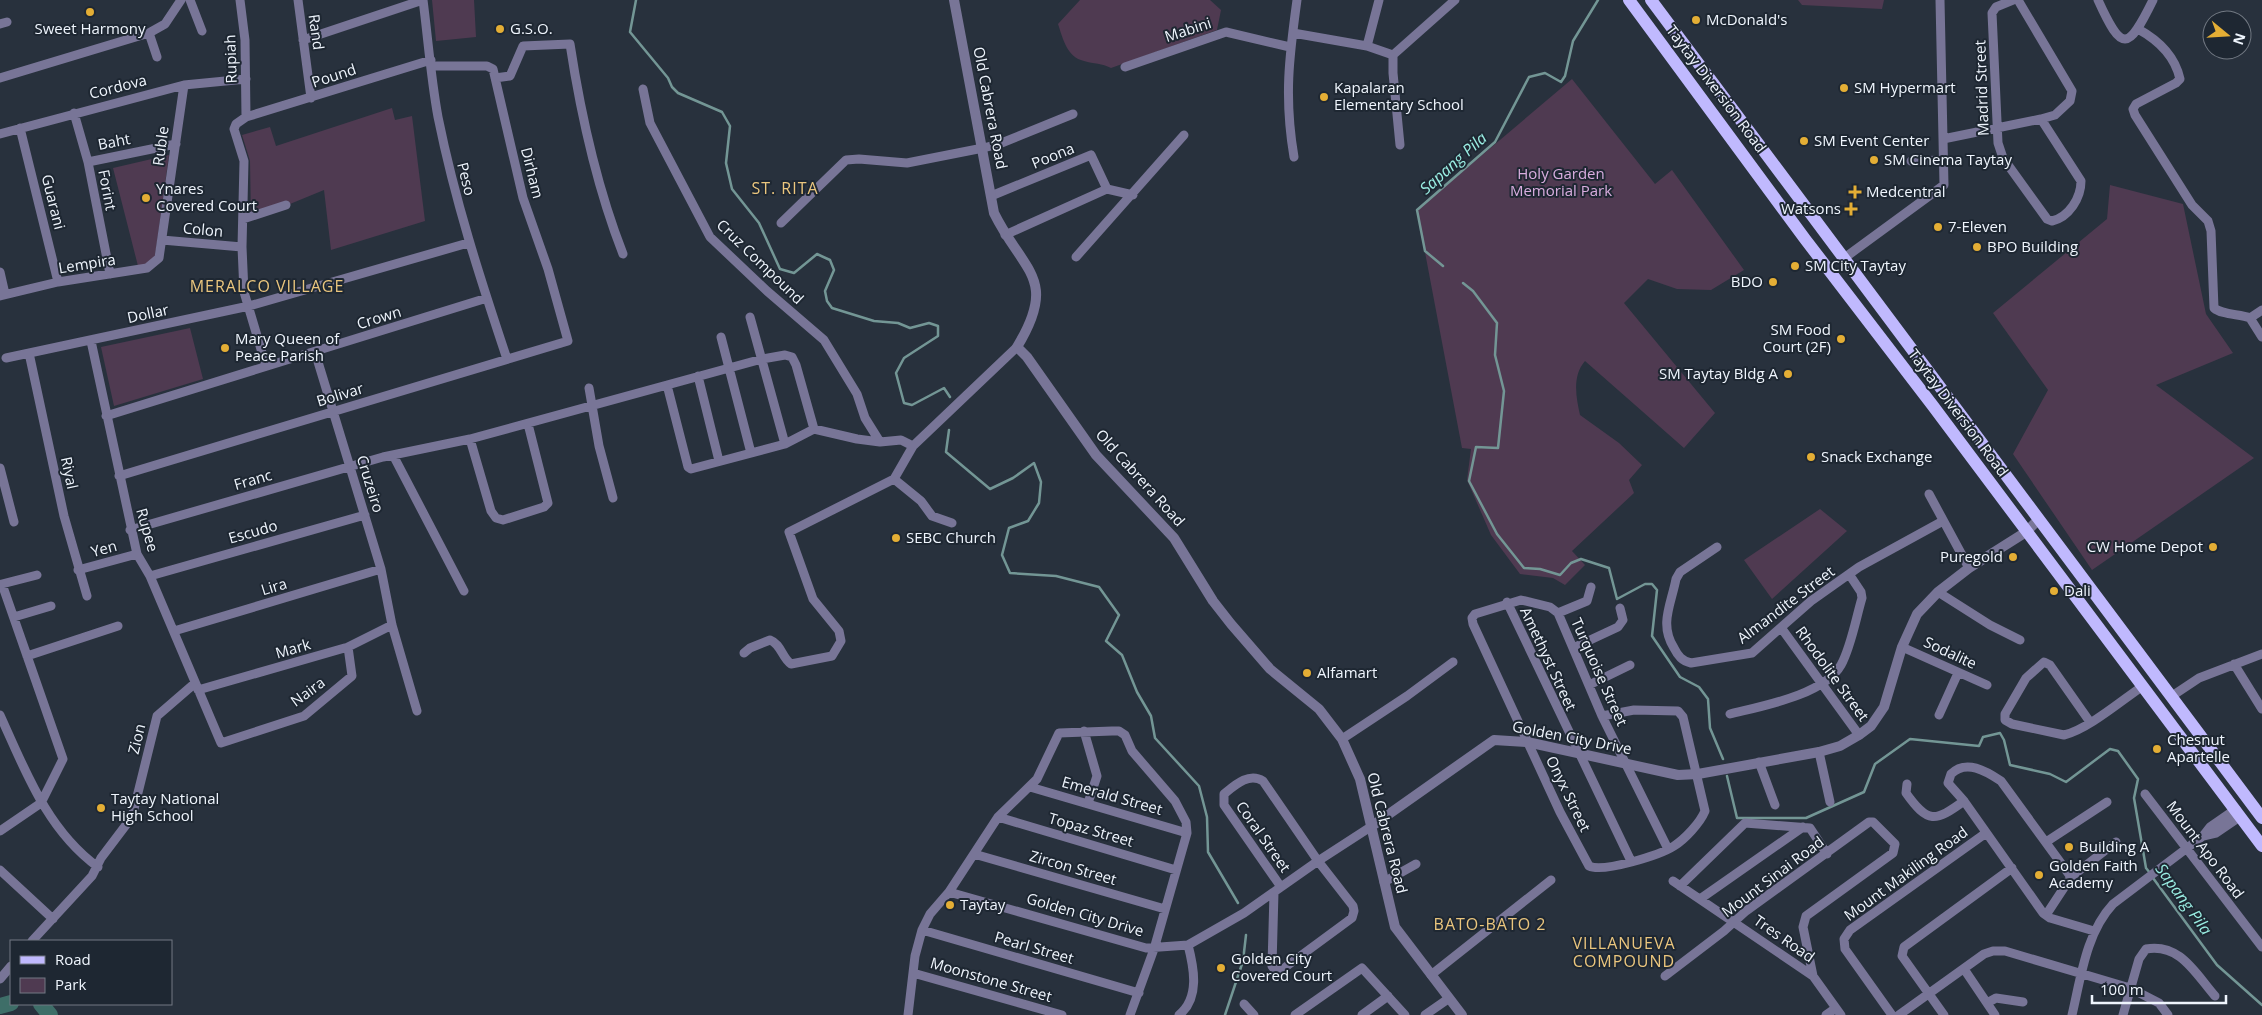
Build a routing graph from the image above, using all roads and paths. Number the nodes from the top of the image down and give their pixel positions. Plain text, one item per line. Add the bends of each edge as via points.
1 (181, 0) edge
2 (190, 0) edge
3 (240, 0) edge
4 (298, 0) edge
5 (423, 0) edge
6 (954, 0) edge
7 (1297, 0) edge
8 (1379, 0) edge
9 (1456, 0) edge
10 (1629, 0) edge
11 (1651, 0) edge
12 (1940, 0) edge
13 (2013, 0) edge
14 (2018, 0) edge
15 (2098, 0) edge
16 (2152, 0) edge
17 (2138, 29) junction
18 (202, 31) dead end
19 (149, 33) junction
20 (1293, 33) junction
21 (303, 40) junction
22 (1290, 46) junction
23 (1367, 46) junction
24 (1393, 55) junction
25 (158, 57) dead end
26 (431, 63) junction
27 (1125, 67) dead end
28 (0, 78) edge
29 (496, 78) junction
30 (246, 79) junction
31 (184, 85) junction
32 (642, 89) dead end
33 (311, 98) junction
34 (74, 112) junction
35 (1073, 114) dead end
36 (246, 117) junction
37 (2041, 119) junction
38 (1998, 126) junction
39 (20, 128) junction
40 (0, 134) edge
41 (1184, 135) dead end
42 (1943, 139) junction
43 (176, 144) junction
44 (1400, 145) dead end
45 (982, 148) junction
46 (1294, 157) dead end
47 (1945, 160) junction
48 (1911, 161) dead end
49 (88, 162) junction
50 (1107, 189) junction
51 (1133, 195) junction
52 (991, 196) junction
53 (286, 205) dead end
54 (243, 219) junction
55 (781, 223) dead end
56 (1005, 235) junction
57 (162, 240) junction
58 (468, 244) junction
59 (242, 247) junction
60 (623, 254) dead end
61 (1076, 257) dead end
62 (1843, 259) junction
63 (0, 272) edge
64 (110, 274) junction
65 (58, 282) junction
66 (2, 295) edge
67 (487, 298) junction
68 (249, 306) junction
69 (2262, 310) edge
70 (750, 317) dead end
71 (2250, 318) junction
72 (2262, 337) edge
73 (721, 338) dead end
74 (91, 341) junction
75 (568, 341) joint
76 (1017, 348) junction
77 (315, 352) junction
78 (30, 353) junction
79 (6, 358) dead end
80 (507, 359) junction
81 (762, 359) junction
82 (266, 366) junction
83 (729, 368) junction
84 (698, 376) junction
85 (667, 385) junction
86 (589, 388) dead end
87 (592, 405) junction
88 (334, 411) junction
89 (106, 416) junction
90 (528, 424) junction
91 (814, 429) junction
92 (470, 439) junction
93 (880, 442) junction
94 (784, 444) junction
95 (913, 446) junction
96 (752, 453) junction
97 (393, 455) junction
98 (719, 461) junction
99 (350, 467) junction
100 (0, 468) edge
101 (119, 476) junction
102 (894, 479) junction
103 (1929, 494) dead end
104 (614, 498) dead end
105 (365, 515) junction
106 (2038, 520) junction
107 (1943, 521) junction
108 (14, 522) dead end
109 (952, 523) dead end
110 (130, 530) junction
111 (2026, 532) junction
112 (1717, 547) dead end
113 (136, 554) junction
114 (1969, 568) junction
115 (380, 569) junction
116 (78, 570) junction
117 (36, 574) dead end
118 (1849, 574) junction
119 (150, 576) junction
120 (1591, 587) dead end
121 (464, 591) dead end
122 (1938, 592) junction
123 (87, 596) dead end
124 (1507, 602) junction
125 (51, 606) dead end
126 (1620, 608) dead end
127 (1558, 613) junction
128 (14, 617) junction
129 (392, 625) junction
130 (118, 626) dead end
131 (1782, 629) junction
132 (174, 632) junction
133 (2020, 640) dead end
134 (348, 647) junction
135 (1902, 647) junction
136 (1572, 648) junction
137 (744, 653) dead end
138 (2262, 654) edge
139 (27, 656) junction
140 (1453, 662) dead end
141 (2234, 664) junction
142 (1630, 665) dead end
143 (1958, 673) junction
144 (1821, 684) junction
145 (1588, 685) junction
146 (1987, 685) dead end
147 (2143, 686) junction
148 (196, 687) junction
149 (2172, 696) junction
150 (2262, 709) edge
151 (417, 711) dead end
152 (1730, 714) dead end
153 (0, 715) edge
154 (1939, 715) dead end
155 (1602, 716) junction
156 (2090, 722) junction
157 (1084, 731) junction
158 (1860, 734) junction
159 (1342, 739) junction
160 (1527, 742) junction
161 (221, 743) joint
162 (1819, 752) junction
163 (1578, 754) junction
164 (1759, 762) junction
165 (1626, 764) junction
166 (1698, 774) junction
167 (1907, 784) dead end
168 (1030, 787) junction
169 (2146, 794) dead end
170 (1830, 802) dead end
171 (1964, 802) junction
172 (2107, 802) dead end
173 (41, 804) junction
174 (1088, 804) junction
175 (1775, 805) dead end
176 (2239, 813) junction
177 (998, 817) junction
178 (2262, 818) edge
179 (1372, 826) junction
180 (1803, 827) junction
181 (0, 831) edge
182 (1188, 833) junction
183 (1986, 833) junction
184 (2046, 842) junction
185 (2116, 842) dead end
186 (2262, 846) edge
187 (2186, 848) junction
188 (1668, 849) junction
189 (974, 854) junction
190 (1827, 854) junction
191 (1318, 860) junction
192 (1631, 861) junction
193 (1416, 864) dead end
194 (98, 867) junction
195 (2012, 868) junction
196 (0, 870) edge
197 (1176, 870) junction
198 (2071, 877) junction
199 (1550, 880) dead end
200 (1384, 882) junction
201 (1278, 889) junction
202 (949, 892) junction
203 (1700, 899) junction
204 (1165, 909) junction
205 (2046, 916) junction
206 (53, 919) junction
207 (1735, 922) junction
208 (922, 930) junction
209 (2094, 931) junction
210 (35, 940) edge
211 (1188, 945) junction
212 (2262, 947) edge
213 (1154, 949) junction
214 (10, 967) edge
215 (1964, 969) junction
216 (913, 973) junction
217 (2081, 974) junction
218 (1431, 975) junction
219 (1665, 976) dead end
220 (1813, 976) junction
221 (0, 979) edge
222 (2130, 988) junction
223 (1139, 993) junction
224 (1929, 994) junction
225 (1388, 996) junction
226 (2215, 996) dead end
227 (1448, 999) junction
228 (2023, 1002) dead end
229 (1987, 1003) junction
230 (1244, 1004) dead end
231 (1839, 1011) edge
232 (908, 1015) edge
233 (1062, 1015) edge
234 (1130, 1015) edge
235 (1179, 1015) edge
236 (1254, 1015) edge
237 (1295, 1015) edge
238 (1362, 1015) edge
239 (1405, 1015) edge
240 (1426, 1015) edge
241 (1462, 1015) edge
242 (1826, 1015) edge
243 (1892, 1015) edge
244 (1899, 1015) edge
245 (1944, 1015) edge
246 (1995, 1015) edge
247 (2072, 1015) edge
248 (2123, 1015) edge
249 (2168, 1015) edge

1 - 19 street via 165,24
2 - 18 street
3 - 30 street, Rupiah
4 - 21 street, Rand
5 - 21 street
5 - 26 street, Peso
6 - 45 street, Old Cabrera Road
7 - 20 street
8 - 23 street
9 - 24 street
10 - 111 main road, Taytay Diversion Road
11 - 62 main road, Taytay Diversion Road
12 - 42 street
13 - 38 street, Madrid Street via 1996,7 1992,13
14 - 37 street via 2072,91 2066,106
15 - 17 street via 2120,39 2129,39
16 - 17 street
17 - 71 street via 2161,44 2178,70 2180,79 2136,104 2135,115 2192,205 2208,221 2214,308
19 - 25 street
19 - 28 street
20 - 22 street
20 - 23 street
21 - 33 street, Rand
22 - 27 street, Mabini via 1226,32
22 - 46 street via 1287,92
23 - 24 street
24 - 44 street
26 - 29 street via 487,66 493,69
26 - 33 street, Pound
26 - 58 street, Peso via 440,123
29 - 60 street via 510,76 523,46 570,44 593,166
29 - 75 street, Dirham via 523,198 548,269
30 - 31 street, Cordova
30 - 36 street, Rupiah
31 - 34 street, Cordova
31 - 43 street, Ruble
32 - 93 street, Cruz Compound via 650,123 710,237 766,291 824,340 858,394 865,418
33 - 36 street, Pound
34 - 39 street, Cordova
34 - 49 street, Forint
35 - 45 street via 1000,144
36 - 54 street via 234,129 244,161
37 - 38 street
37 - 38 street, Madrid Street via 2081,182 2078,198 2070,210 2052,222 2003,158 1998,143
38 - 42 street
39 - 40 street, Cordova
39 - 65 street, Guarani
41 - 51 street
42 - 47 street
43 - 49 street, Baht
43 - 57 street, Ruble
45 - 52 street, Old Cabrera Road
45 - 55 street via 907,162 846,160
47 - 48 street
47 - 62 street via 1944,185
49 - 64 street, Forint
50 - 51 street
50 - 52 street, Poona via 1091,155
50 - 56 street
51 - 61 street
52 - 56 street, Old Cabrera Road via 994,213
53 - 54 street
54 - 59 street
56 - 76 street, Old Cabrera Road via 1035,280 1037,302 1029,328
57 - 59 street, Colon
57 - 64 street, Lempira via 159,258 148,268
58 - 67 street, Peso
58 - 68 street, Dollar
59 - 68 street via 244,292
62 - 106 main road, Taytay Diversion Road
63 - 66 street
64 - 65 street, Lempira
65 - 66 street, Lempira
67 - 77 street, Crown
67 - 80 street, Peso
68 - 74 street, Dollar
68 - 82 street
69 - 71 street
70 - 81 street
71 - 72 street
73 - 83 street
74 - 78 street, Dollar
74 - 89 street, Rupee
75 - 80 street, Bolivar
76 - 95 street
76 - 159 street, Old Cabrera Road via 1027,357 1096,455 1174,538 1213,601 1254,652 1270,670 1319,709
77 - 82 street, Crown
77 - 88 street, Cruzeiro
78 - 79 street, Dollar
78 - 116 street, Riyal
80 - 88 street, Bolivar
81 - 83 street, Franc
81 - 91 street, Franc via 792,357
81 - 94 street
82 - 89 street, Crown
83 - 84 street, Franc
83 - 96 street
84 - 85 street, Franc
84 - 98 street
85 - 87 street, Franc
85 - 98 street via 688,467 691,469
86 - 87 street
87 - 90 street, Franc
87 - 104 street via 599,446
88 - 99 street, Cruzeiro
88 - 101 street, Bolivar
89 - 101 street, Rupee
90 - 92 street, Franc
90 - 92 street via 548,503 544,508 503,520 496,518 491,511
91 - 93 street
91 - 94 street
92 - 97 street, Franc
93 - 95 street via 901,440
94 - 96 street
95 - 102 street
96 - 98 street
97 - 99 street, Franc
97 - 121 street
99 - 105 street, Cruzeiro
99 - 110 street, Franc
100 - 108 street
101 - 110 street, Rupee
102 - 109 street via 921,501 932,516
102 - 137 street via 789,532 813,599 839,631 841,641 832,656 791,664 776,642 770,640
103 - 107 street
105 - 115 street, Cruzeiro
105 - 119 street, Escudo
106 - 111 street, Golden City Drive
106 - 149 main road, Taytay Diversion Road
107 - 114 street
107 - 118 street, Almandite Street
110 - 113 street, Rupee
111 - 114 street, Golden City Drive
111 - 147 main road, Taytay Diversion Road
112 - 131 street, Almandite Street via 1680,572 1676,580 1666,631 1680,658 1691,663 1747,655
113 - 116 street, Yen
113 - 119 street, Rupee
114 - 122 street, Golden City Drive
115 - 129 street, Cruzeiro
115 - 132 street, Lira
116 - 123 street, Riyal
117 - 128 street via 2,584
118 - 131 street, Almandite Street via 1811,601
118 - 144 street via 1862,598 1843,662
119 - 132 street, Rupee
120 - 127 street via 1587,602
122 - 133 street
122 - 135 street, Golden City Drive via 1917,614
124 - 127 street via 1536,602
124 - 160 street, Onyx Street via 1474,614 1472,618
124 - 163 street, Amethyst Street
125 - 128 street
126 - 136 street via 1623,620 1618,627
127 - 136 street, Turquoise Street
128 - 139 street
129 - 134 street, Mark
129 - 151 street, Cruzeiro
130 - 139 street
131 - 144 street, Rhodolite Street
132 - 148 street, Rupee
134 - 148 street, Mark
134 - 161 street, Naira via 352,676 304,716
135 - 143 street, Sodalite
135 - 158 street, Golden City Drive via 1884,707 1871,726
136 - 145 street, Turquoise Street
138 - 141 street
139 - 173 street via 63,759
140 - 159 street
141 - 149 street via 2199,678
141 - 150 street
142 - 145 street
143 - 146 street, Sodalite
143 - 154 street
144 - 152 street via 1795,697
144 - 158 street, Rhodolite Street
145 - 155 street, Turquoise Street
147 - 156 street
147 - 176 main road, Taytay Diversion Road
148 - 161 street, Rupee
148 - 194 street, Zion via 157,716 132,817
149 - 178 main road, Taytay Diversion Road
153 - 173 street
155 - 165 street, Turquoise Street
155 - 166 street via 1634,710 1678,711 1683,717
156 - 156 street via 2064,735 2012,724 2006,720 2005,714 2026,678 2044,662 2050,665
157 - 168 street via 1059,733 1042,771
157 - 174 street via 1097,776
157 - 182 street via 1119,731 1125,735 1132,751 1176,801
158 - 162 street, Golden City Drive via 1840,746
159 - 179 street, Old Cabrera Road via 1360,779
160 - 163 street, Golden City Drive
160 - 179 street, Golden City Drive via 1494,740
160 - 192 street, Onyx Street via 1589,866 1599,869
162 - 164 street, Golden City Drive
162 - 170 street
163 - 165 street, Golden City Drive
163 - 192 street, Amethyst Street
164 - 166 street, Golden City Drive
164 - 175 street
165 - 166 street, Golden City Drive via 1678,775
165 - 188 street, Turquoise Street
166 - 188 street via 1703,816 1676,845
167 - 171 street via 1906,794 1932,818 1938,818
168 - 174 street, Emerald Street
168 - 177 street
169 - 187 street, Mount Apo Road
171 - 183 street
171 - 184 street via 1948,783 1950,774 1963,767 1987,772 2001,781
172 - 184 street
173 - 181 street
173 - 194 street via 79,853
174 - 182 street, Emerald Street
176 - 186 main road, Taytay Diversion Road
176 - 187 street via 2210,827
177 - 189 street
177 - 197 street, Topaz Street
179 - 191 street, Golden City Drive
179 - 200 street, Old Cabrera Road
180 - 190 street via 1813,830
180 - 203 street
180 - 203 street, Tres Road via 1745,823 1676,883
182 - 197 street
183 - 195 street
183 - 243 street, Mount Makiling Road via 1850,930 1844,939 1845,949
184 - 198 street
185 - 198 street
187 - 209 street via 2112,904
187 - 212 street, Mount Apo Road
188 - 192 street
189 - 202 street
189 - 204 street, Zircon Street
190 - 207 street, Mount Sinai Road
190 - 220 street, Mount Sinai Road via 1869,822 1878,824 1895,844 1893,853 1806,916 1803,927
191 - 201 street, Golden City Drive
191 - 201 street via 1353,906 1352,918 1280,971 1272,966
191 - 201 street, Coral Street via 1263,781 1257,777 1237,784 1224,794 1224,805
193 - 200 street
194 - 206 street
195 - 205 street
195 - 224 street via 1904,947 1902,956
196 - 206 street
197 - 204 street
198 - 205 street
199 - 218 street
200 - 218 street, Old Cabrera Road via 1395,927
201 - 211 street, Golden City Drive
202 - 208 street via 930,914
202 - 213 street, Golden City Drive
203 - 207 street, Tres Road
204 - 213 street
205 - 209 street
206 - 210 street
207 - 219 street, Mount Sinai Road
207 - 220 street, Tres Road
208 - 216 street
208 - 223 street, Pearl Street
209 - 217 street
211 - 213 street, Golden City Drive
211 - 235 street via 1194,965 1194,981 1186,1010
213 - 223 street
214 - 221 street
215 - 217 street via 1984,954 2005,951
215 - 224 street
215 - 229 street
216 - 232 street
216 - 233 street, Moonstone Street
217 - 222 street
217 - 247 street
218 - 227 street, Old Cabrera Road
220 - 231 street, Tres Road
222 - 226 street via 2139,959 2146,950 2159,947 2179,954
222 - 248 street
222 - 249 street via 2159,1003
223 - 234 street
224 - 244 street
224 - 245 street
225 - 237 street via 1365,970 1358,969
225 - 238 street
225 - 239 street
227 - 240 street
227 - 241 street, Old Cabrera Road
228 - 229 street via 1996,998
229 - 246 street
230 - 236 street
231 - 242 street

